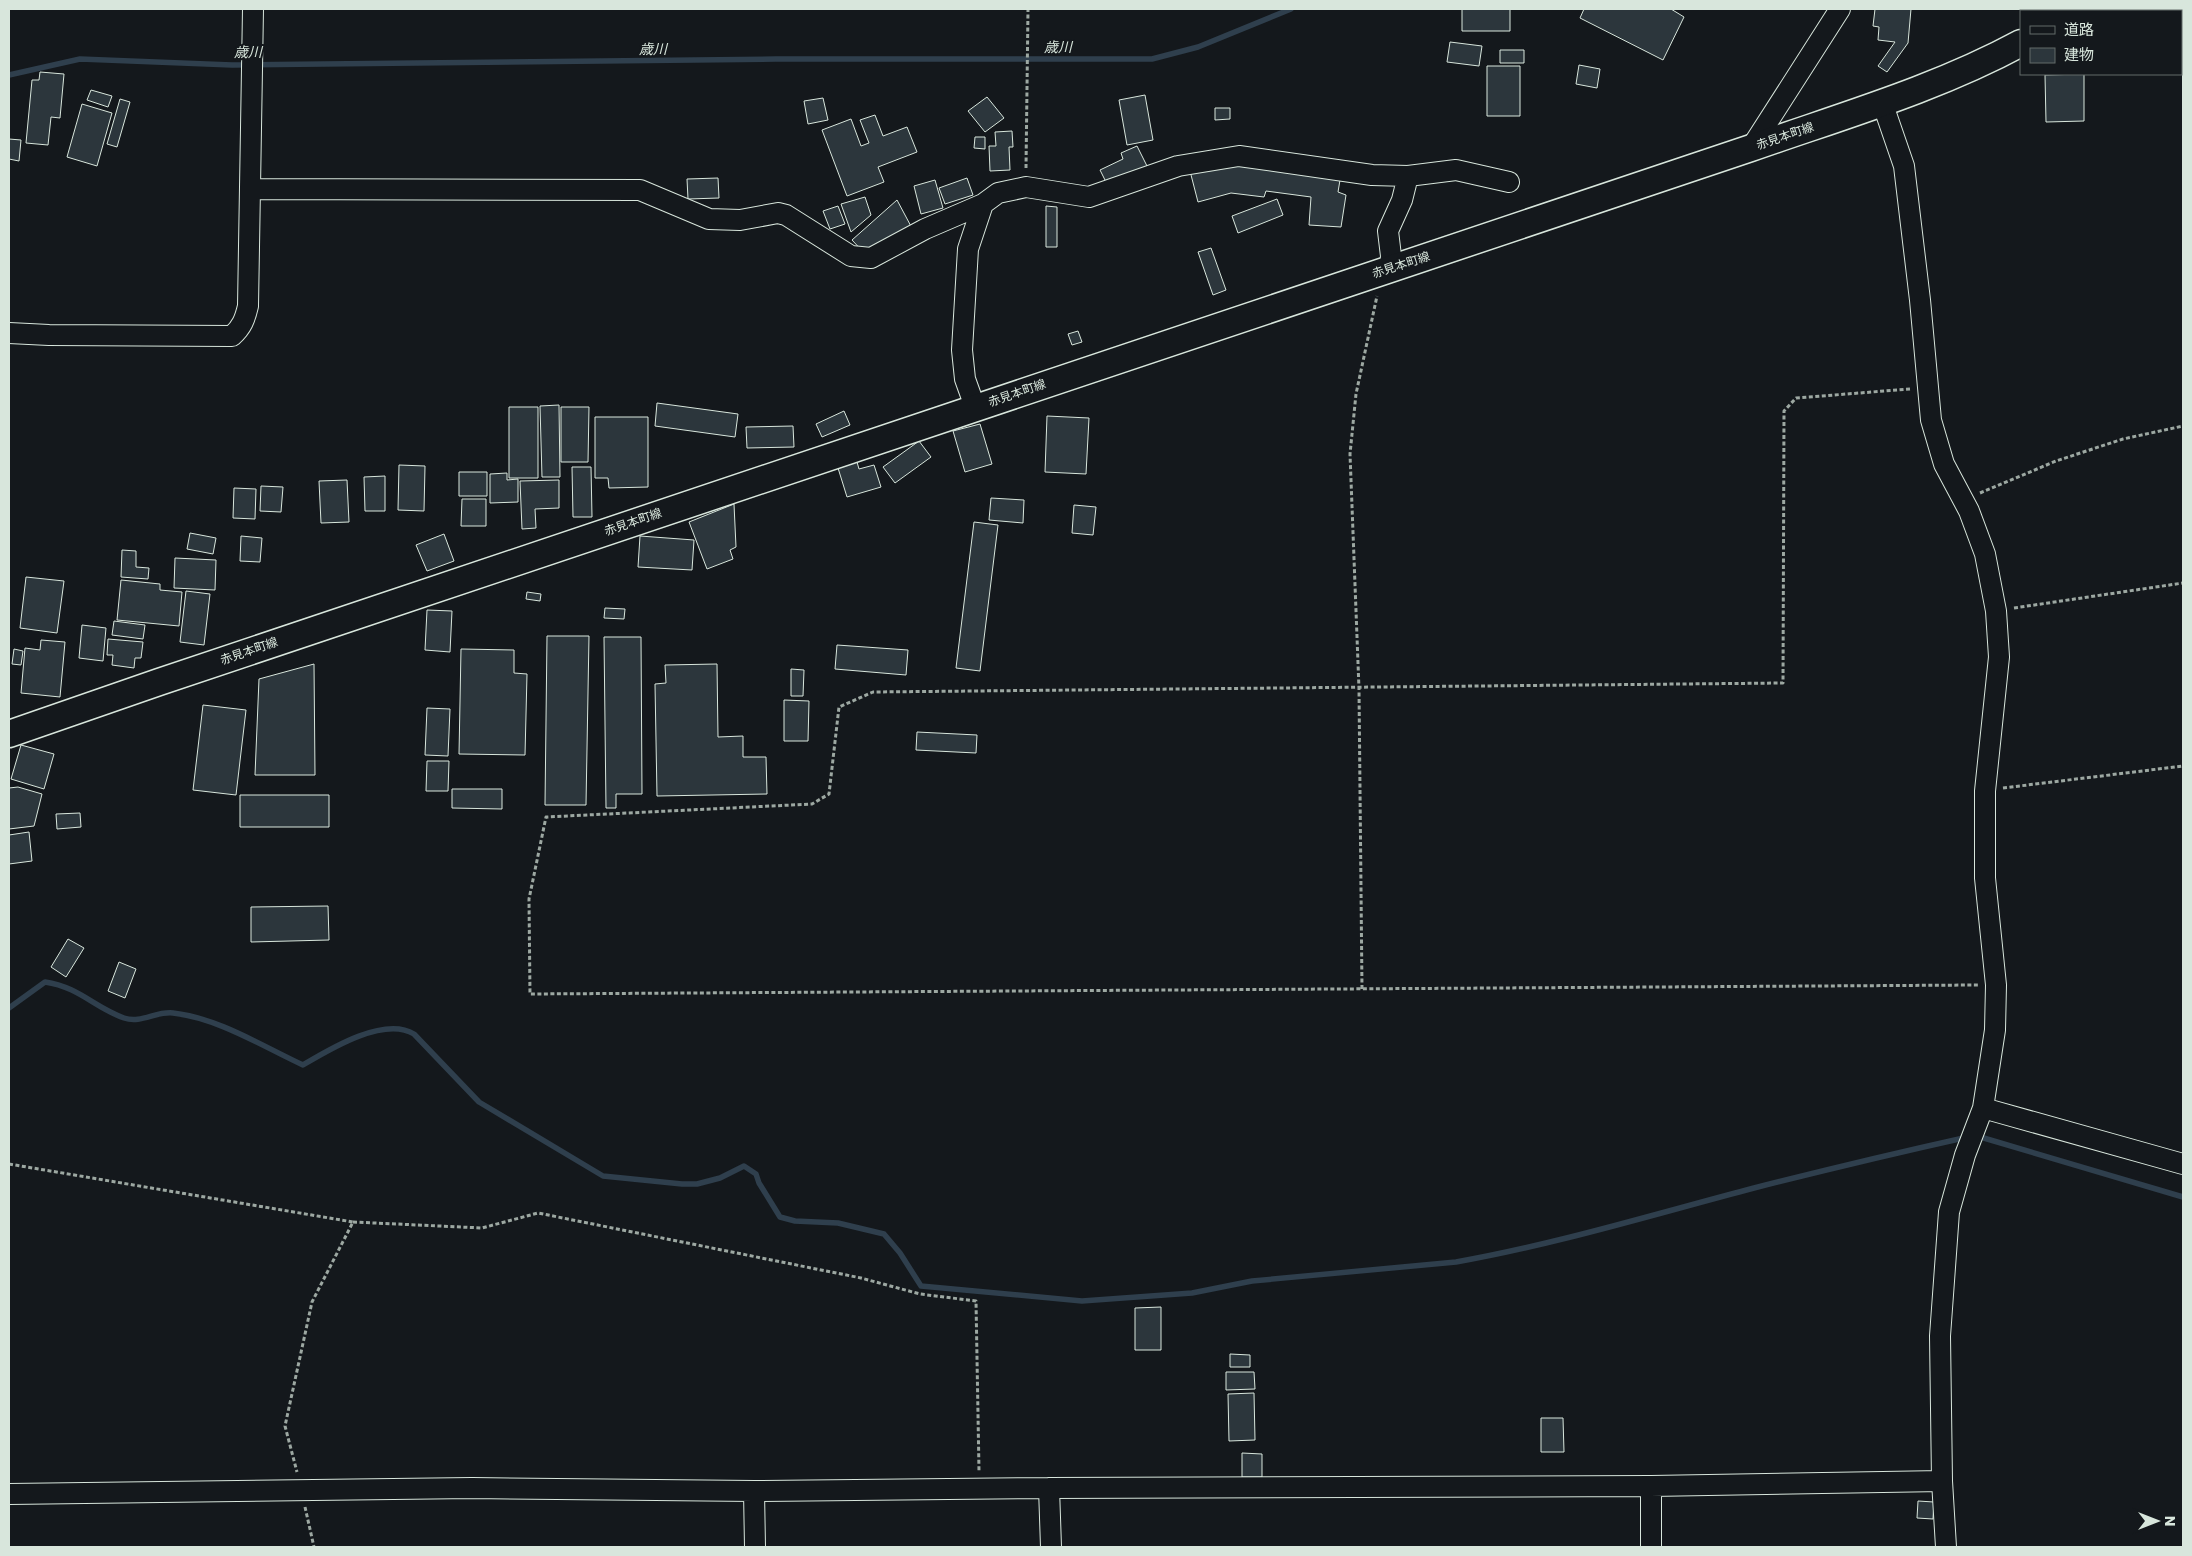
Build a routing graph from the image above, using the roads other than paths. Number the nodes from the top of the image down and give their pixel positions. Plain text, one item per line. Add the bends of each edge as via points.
1 (253, 9) edge
2 (1840, 9) edge
3 (2020, 44) edge
4 (1882, 102) junction
5 (1751, 148) junction
6 (1408, 176) junction
7 (1509, 182) dead end
8 (250, 189) junction
9 (983, 204) junction
10 (1390, 268) junction
11 (9, 333) edge
12 (975, 407) junction
13 (9, 734) edge
14 (1982, 1108) junction
15 (2183, 1164) edge
16 (1942, 1481) junction
17 (1651, 1486) junction
18 (1049, 1488) junction
19 (754, 1492) junction
20 (9, 1494) edge
21 (755, 1547) edge
22 (1051, 1547) edge
23 (1651, 1547) edge
24 (1946, 1547) edge

1 - 8 street
2 - 5 street
3 - 4 main road, 赤見本町線 via 1983,64
4 - 5 main road, 赤見本町線
4 - 14 street via 1904,166 1931,420 1944,464 1985,554 1996,611 1999,657 1985,790 1985,878 1996,985 1995,1030
5 - 10 main road, 赤見本町線
6 - 7 street via 1456,170
6 - 9 street via 1372,175 1239,156 1178,166 1090,196 1026,187 998,193
6 - 10 street via 1402,200 1388,230
8 - 9 street via 640,190 709,219 740,220 778,213 859,259 871,258 925,228
8 - 11 street via 248,306 245,320 232,336
9 - 12 street via 968,249 962,350 965,379
10 - 12 main road, 赤見本町線
12 - 13 main road, 赤見本町線
14 - 15 street
14 - 16 street via 1949,1212 1940,1336
16 - 17 street
16 - 24 street
17 - 18 street
17 - 23 street
18 - 19 street
18 - 22 street
19 - 20 street via 472,1488
19 - 21 street

